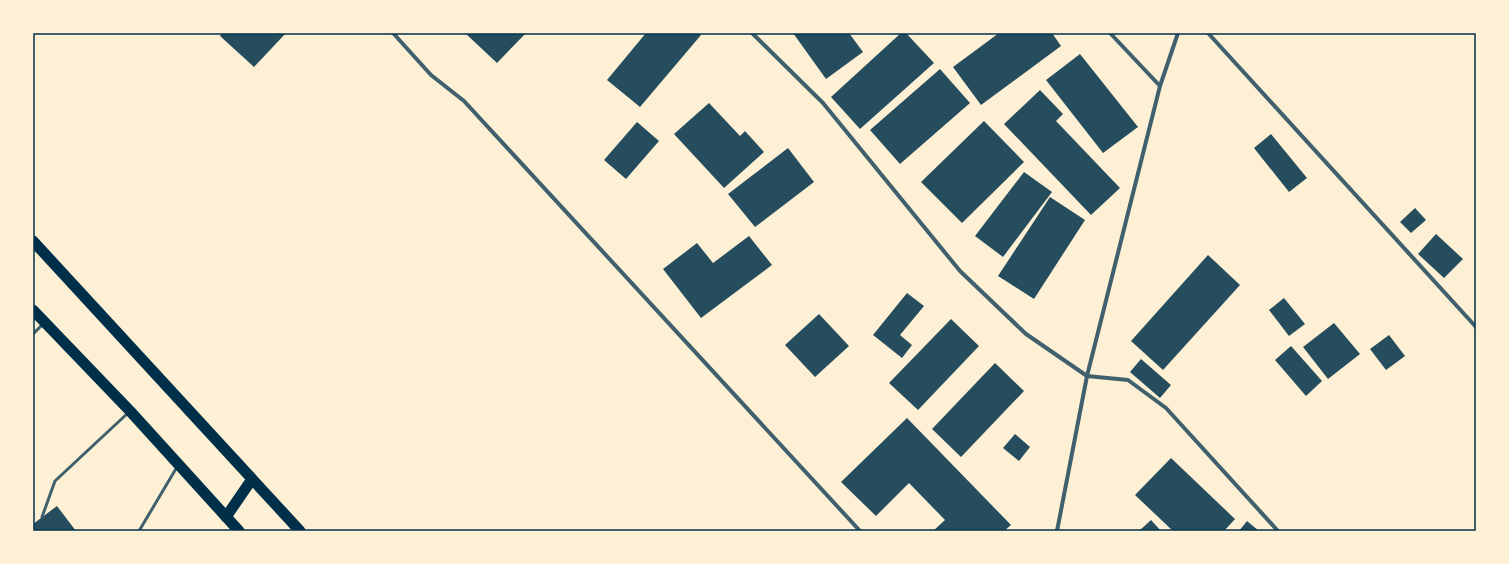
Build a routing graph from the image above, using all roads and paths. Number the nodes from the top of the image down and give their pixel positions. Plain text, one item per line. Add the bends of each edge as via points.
1 (392, 33) edge
2 (752, 33) edge
3 (1110, 33) edge
4 (1178, 33) edge
5 (1208, 33) edge
6 (1160, 86) junction
7 (33, 241) edge
8 (33, 310) edge
9 (44, 323) junction
10 (1476, 327) edge
11 (33, 334) edge
12 (1087, 376) junction
13 (130, 411) junction
14 (179, 464) junction
15 (252, 479) junction
16 (42, 517) dead end
17 (226, 517) junction
18 (139, 531) edge
19 (239, 531) edge
20 (300, 531) edge
21 (860, 531) edge
22 (1057, 531) edge
23 (1278, 531) edge

1 - 21 street via 430,75 464,102
2 - 12 street via 823,103 960,272 1026,334
3 - 6 street
4 - 6 street
5 - 10 street
6 - 12 street
7 - 15 highway
8 - 9 highway
9 - 11 lane
9 - 13 highway
12 - 22 street
12 - 23 street via 1128,380 1166,408
13 - 14 highway
13 - 16 lane via 55,481
14 - 17 highway
14 - 18 lane
15 - 17 highway
15 - 20 highway
17 - 19 highway

